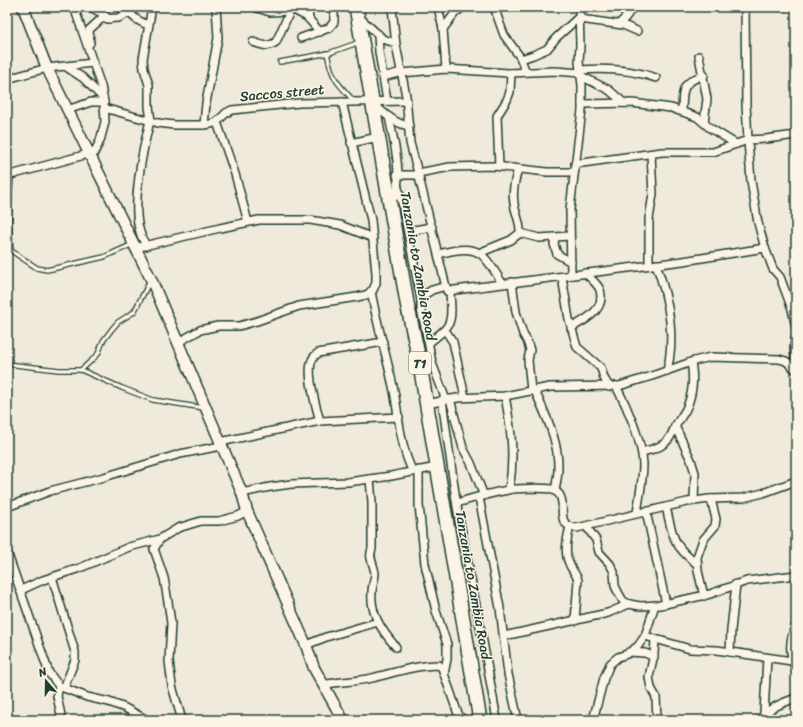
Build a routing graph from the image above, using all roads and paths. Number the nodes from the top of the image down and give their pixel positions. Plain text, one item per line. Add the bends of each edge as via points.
1 (24, 7) edge
2 (74, 7) edge
3 (89, 7) edge
4 (152, 7) edge
5 (216, 7) edge
6 (254, 7) edge
7 (308, 7) edge
8 (334, 7) edge
9 (392, 7) edge
10 (438, 7) edge
11 (463, 7) edge
12 (494, 7) edge
13 (579, 7) edge
14 (632, 7) edge
15 (745, 7) edge
16 (292, 9) edge
17 (103, 10) edge
18 (128, 10) edge
19 (357, 11) edge
20 (580, 18) junction
21 (109, 19) junction
22 (309, 19) junction
23 (619, 24) junction
24 (148, 25) junction
25 (443, 29) junction
26 (637, 31) dead end
27 (320, 32) junction
28 (378, 34) junction
29 (301, 38) dead end
30 (362, 41) junction
31 (254, 42) dead end
32 (395, 43) junction
33 (87, 46) junction
34 (327, 53) junction
35 (699, 56) dead end
36 (521, 59) junction
37 (280, 62) dead end
38 (93, 63) junction
39 (65, 66) junction
40 (47, 68) junction
41 (446, 68) junction
42 (402, 72) junction
43 (526, 72) junction
44 (511, 73) junction
45 (581, 73) junction
46 (704, 75) junction
47 (383, 77) junction
48 (656, 78) dead end
49 (7, 79) edge
50 (387, 101) junction
51 (407, 101) junction
52 (342, 102) junction
53 (355, 102) junction
54 (372, 102) junction
55 (104, 103) junction
56 (624, 103) junction
57 (582, 104) junction
58 (67, 110) junction
59 (682, 111) junction
60 (389, 117) junction
61 (150, 121) junction
62 (218, 122) junction
63 (704, 122) junction
64 (204, 125) junction
65 (409, 126) junction
66 (796, 135) edge
67 (378, 137) junction
68 (748, 140) junction
69 (351, 143) junction
70 (736, 144) junction
71 (651, 154) junction
72 (90, 156) junction
73 (575, 164) junction
74 (500, 166) junction
75 (518, 169) junction
76 (574, 172) junction
77 (419, 174) junction
78 (9, 175) edge
79 (397, 175) junction
80 (397, 184) junction
81 (390, 204) junction
82 (248, 222) junction
83 (432, 227) junction
84 (408, 231) junction
85 (520, 233) junction
86 (570, 236) junction
87 (372, 238) junction
88 (555, 238) junction
89 (134, 246) junction
90 (146, 246) junction
91 (765, 248) junction
92 (9, 249) edge
93 (479, 253) junction
94 (439, 254) junction
95 (570, 262) junction
96 (652, 265) junction
97 (585, 273) junction
98 (571, 276) junction
99 (562, 277) junction
100 (150, 279) junction
101 (512, 282) junction
102 (502, 283) junction
103 (448, 288) junction
104 (371, 291) junction
105 (421, 300) junction
106 (571, 328) junction
107 (796, 328) edge
108 (445, 330) junction
109 (796, 336) edge
110 (383, 342) junction
111 (177, 343) junction
112 (429, 343) junction
113 (691, 362) junction
114 (7, 364) edge
115 (796, 369) edge
116 (81, 370) junction
117 (667, 371) junction
118 (612, 386) junction
119 (533, 391) junction
120 (505, 396) junction
121 (465, 397) junction
122 (446, 400) junction
123 (427, 404) junction
124 (205, 408) junction
125 (399, 417) junction
126 (320, 421) junction
127 (675, 426) junction
128 (220, 444) junction
129 (642, 452) junction
130 (437, 467) junction
131 (416, 471) junction
132 (370, 479) junction
133 (796, 481) edge
134 (509, 489) junction
135 (555, 491) junction
136 (242, 493) junction
137 (482, 496) junction
138 (711, 499) junction
139 (694, 501) junction
140 (457, 503) junction
141 (7, 507) edge
142 (666, 507) junction
143 (247, 511) junction
144 (646, 511) junction
145 (637, 514) junction
146 (586, 526) junction
147 (570, 527) junction
148 (160, 538) junction
149 (7, 552) edge
150 (697, 564) junction
151 (796, 575) edge
152 (52, 577) junction
153 (736, 584) junction
154 (21, 590) junction
155 (704, 596) junction
156 (629, 604) junction
157 (666, 604) junction
158 (655, 605) junction
159 (575, 621) junction
160 (378, 622) junction
161 (796, 625) edge
162 (504, 636) junction
163 (645, 636) junction
164 (655, 640) junction
165 (306, 645) junction
166 (396, 647) dead end
167 (629, 652) junction
168 (730, 652) junction
169 (654, 657) junction
170 (767, 658) junction
171 (792, 661) junction
172 (796, 669) edge
173 (444, 674) junction
174 (323, 685) junction
175 (62, 687) junction
176 (796, 698) edge
177 (764, 713) junction
178 (62, 720) edge
179 (147, 720) edge
180 (182, 720) edge
181 (343, 720) edge
182 (463, 720) edge
183 (480, 720) edge
184 (497, 720) edge
185 (518, 720) edge
186 (593, 720) edge
187 (657, 720) edge
188 (759, 720) edge

1 - 40 street
2 - 33 street
3 - 17 street
4 - 24 street
5 - 64 street via 218,38
6 - 16 street via 270,12
7 - 22 street
8 - 27 street via 334,22
9 - 32 street
10 - 25 street
11 - 25 street
12 - 36 street via 504,35
13 - 20 street
14 - 23 street
15 - 68 street
16 - 22 street
16 - 31 street via 276,42 272,45 261,45
17 - 21 street
18 - 21 street via 118,18
18 - 24 street via 134,18
19 - 28 street
19 - 30 highway, Tanzania to Zambia Road / T1
20 - 23 street
20 - 36 street via 547,49
20 - 45 street
21 - 33 street via 101,20 90,28 90,42
22 - 27 street
23 - 26 street
24 - 61 street via 143,59 149,85
25 - 41 street
27 - 29 street
28 - 32 street via 383,39
28 - 47 street
30 - 34 lane
30 - 54 highway, Tanzania to Zambia Road / T1
32 - 42 street
33 - 38 street
34 - 37 lane
34 - 53 lane via 335,81
35 - 46 street
36 - 43 street
38 - 39 street
38 - 55 street
39 - 40 street
39 - 55 street via 83,78
40 - 49 street
40 - 58 street
41 - 42 street
41 - 44 street
42 - 47 street
42 - 51 street
43 - 44 street
43 - 45 street via 555,70
44 - 74 street via 510,92 497,116
45 - 48 street via 599,69 622,70
45 - 56 street via 610,90
45 - 57 street
46 - 59 street via 689,80 686,84
46 - 63 street via 708,99
47 - 50 street
50 - 51 street, Saccos street
50 - 54 street, Saccos street
51 - 65 street
52 - 53 street, Saccos street
52 - 62 street, Saccos street via 299,103 232,110
52 - 69 street
53 - 54 street, Saccos street
54 - 60 street
54 - 67 highway, Tanzania to Zambia Road / T1
55 - 58 street via 91,102
55 - 61 street, Saccos street
55 - 72 street via 105,122 100,141
56 - 57 street
56 - 59 street
57 - 73 street
58 - 72 street
59 - 63 street
60 - 65 street
60 - 79 street
61 - 64 street, Saccos street via 174,125
61 - 90 street via 138,180 137,200 140,232
62 - 64 street, Saccos street
62 - 82 street via 236,174
63 - 70 street
65 - 77 street via 410,143
66 - 68 street
67 - 69 street
67 - 81 highway, Tanzania to Zambia Road / T1
68 - 70 street
68 - 91 street via 751,181
69 - 87 street via 371,220
70 - 71 street via 713,152
71 - 73 street
71 - 96 street via 653,194 649,219
72 - 78 street
72 - 89 street
73 - 76 street
74 - 75 street
74 - 77 street via 450,167
75 - 76 street
75 - 85 street via 514,201
76 - 86 street
77 - 79 street
77 - 83 street
78 - 92 lane
79 - 80 street
80 - 81 street via 396,193
80 - 84 street
81 - 123 highway, Tanzania to Zambia Road / T1
82 - 87 street via 310,220 340,225
82 - 90 street
83 - 84 street
83 - 94 street
84 - 105 street
85 - 88 street via 539,238
85 - 93 street via 511,240
86 - 88 street
86 - 95 street
87 - 104 street via 376,283
88 - 95 street via 557,254
89 - 90 street
89 - 92 lane via 104,257 47,270 37,268
89 - 100 street
91 - 96 street
91 - 107 street via 773,269 780,277
93 - 94 street via 465,250
93 - 102 street
94 - 103 street
95 - 98 street
96 - 97 street
96 - 117 street via 662,280 667,299 671,337
97 - 98 street
97 - 106 street via 600,290 599,307 590,317
98 - 99 street
99 - 101 street
99 - 106 street
100 - 111 street
100 - 116 lane via 134,312 118,322 103,341 98,354
101 - 102 street
101 - 119 street via 516,312 530,350 528,360
102 - 103 street
103 - 105 street via 432,290
103 - 108 street via 450,320
104 - 110 street
104 - 111 street via 357,297 299,306 239,326 218,326 200,330
105 - 112 street
106 - 118 street via 577,347 601,368 604,378
108 - 112 street
108 - 121 street via 453,342
109 - 115 street
110 - 125 street
110 - 126 street via 318,353 312,359 310,366 313,398
111 - 124 street
112 - 122 street via 432,363
113 - 115 street via 711,357 779,359
113 - 117 street
113 - 127 street via 692,393
114 - 116 lane
116 - 124 lane via 153,400
117 - 118 street
118 - 119 street via 565,386
118 - 129 street via 630,415
119 - 120 street
119 - 135 street via 548,419 556,445 558,468
120 - 121 street
120 - 134 street via 513,462
121 - 122 street
122 - 123 street
122 - 137 street
122 - 140 street
123 - 130 highway, Tanzania to Zambia Road / T1
124 - 128 street
125 - 126 street
125 - 131 street via 408,463
126 - 128 street
127 - 129 street via 670,438 663,444
127 - 139 street via 695,473
128 - 136 street
128 - 141 street via 50,491
129 - 145 street via 643,466
130 - 131 street
130 - 183 highway, Tanzania to Zambia Road / T1
131 - 132 street
131 - 173 street via 425,564 447,644
132 - 136 street via 291,484
132 - 160 street via 370,556 375,575 371,601
133 - 138 street via 743,498
134 - 135 street via 545,488
134 - 137 street
135 - 147 street via 562,501 565,523
136 - 143 street
137 - 140 street
137 - 162 street
138 - 139 street
138 - 150 street via 716,519 715,526 703,540
139 - 142 street
140 - 184 street
142 - 144 street
142 - 150 street via 677,545
143 - 148 street via 219,521 201,521 178,528
143 - 165 street
144 - 145 street
144 - 157 street
145 - 146 street
146 - 147 street
146 - 156 street via 596,540 599,552 614,572 618,594
147 - 159 street via 567,538 568,561 577,574 579,592
148 - 152 street via 129,547
148 - 180 street via 154,549 164,578 168,602 171,623 169,661 172,686
149 - 154 street
150 - 155 street
151 - 153 street
152 - 154 street
152 - 175 street via 75,652 75,660
153 - 155 street
153 - 168 street
154 - 175 street via 49,674
155 - 157 street
156 - 158 street
156 - 159 street via 608,613
157 - 158 street
158 - 163 street
159 - 162 street
160 - 165 street
160 - 166 street
161 - 171 street via 790,646
162 - 185 street via 508,674
163 - 164 street
163 - 167 street via 638,646
164 - 168 street via 690,649
164 - 169 street
165 - 174 street
167 - 169 street via 645,652
167 - 186 street via 610,664
168 - 170 street
169 - 187 street via 649,677 656,697
170 - 171 street
170 - 177 street
171 - 172 street
173 - 174 street via 439,665 434,665
173 - 182 street via 458,714
174 - 181 street
175 - 178 street via 57,696
175 - 179 street via 120,706
176 - 177 street
177 - 188 street

